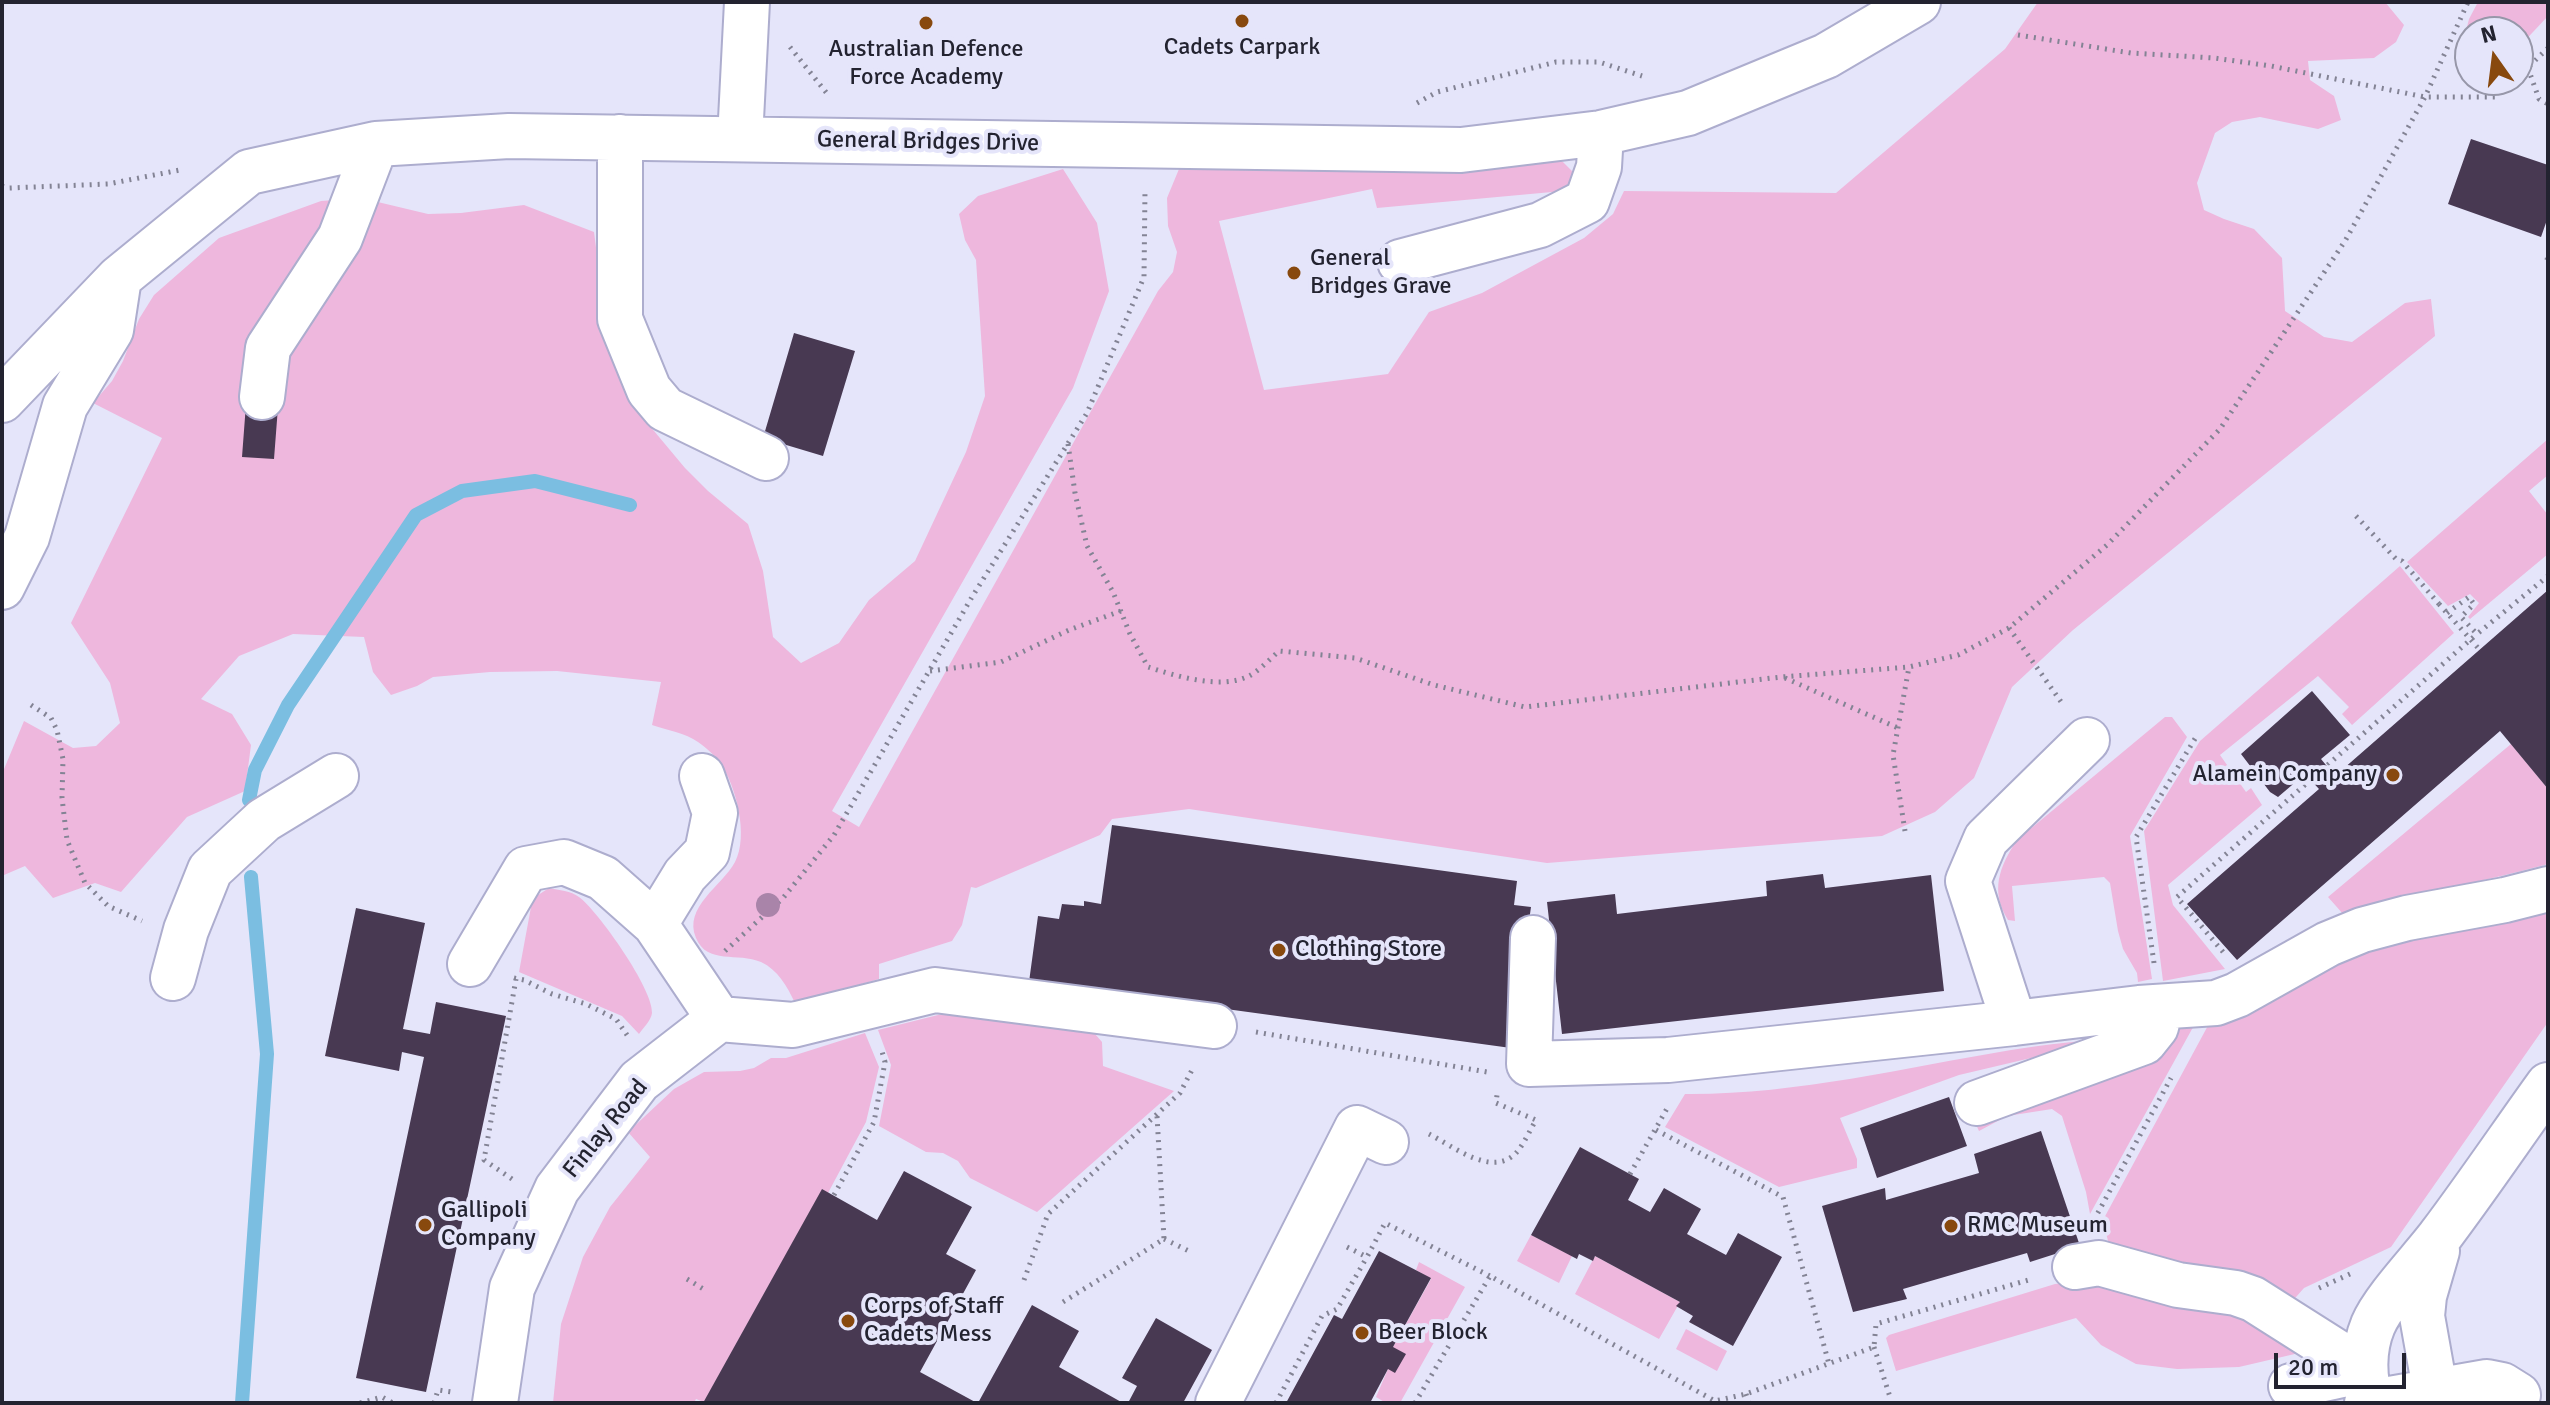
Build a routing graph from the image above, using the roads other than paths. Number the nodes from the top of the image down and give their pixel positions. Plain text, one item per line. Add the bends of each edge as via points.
1 (747, 2) edge
2 (1918, 2) edge
3 (1601, 133) junction
4 (620, 137) junction
5 (740, 139) junction
6 (376, 144) junction
7 (1400, 262) dead end
8 (119, 278) junction
9 (262, 397) dead end
10 (2, 400) edge
11 (766, 458) dead end
12 (2, 587) edge
13 (2087, 740) road end
14 (336, 776) dead end
15 (702, 776) dead end
16 (2548, 889) edge
17 (655, 924) junction
18 (1533, 938) dead end
19 (470, 964) road end
20 (173, 978) dead end
21 (2161, 1007) junction
22 (719, 1019) junction
23 (2014, 1023) junction
24 (1214, 1026) road end
25 (2548, 1085) edge
26 (1977, 1103) dead end
27 (1406, 1137) road end
28 (2441, 1234) junction
29 (2075, 1267) road end
30 (2291, 1386) dead end
31 (2369, 1394) edge
32 (2430, 1396) edge
33 (2523, 1397) edge
34 (476, 1398) edge
35 (1218, 1403) edge

1 - 5 street
2 - 3 street, General Bridges Drive via 1826,56 1716,102
3 - 5 street, General Bridges Drive via 1461,150
3 - 7 street via 1599,167 1587,201 1540,225
4 - 5 street, General Bridges Drive
4 - 6 street, General Bridges Drive via 509,136
4 - 11 street via 620,319 649,390 665,409
6 - 8 street, General Bridges Drive via 249,172
6 - 9 street via 340,238 268,348
8 - 10 street, General Bridges Drive
8 - 12 street via 111,330 65,406 27,537
13 - 23 street via 1986,839 1968,881
14 - 20 street via 264,820 210,870
15 - 17 street via 715,813 707,852 685,875
16 - 21 street via 2362,930 2216,1003
17 - 19 street via 603,878 564,862 526,869
17 - 22 street
18 - 23 street via 1529,1064 1668,1060
21 - 23 street
21 - 26 street via 2156,1027 2144,1042
22 - 24 street via 793,1025 935,990
22 - 34 street, Finlay Road via 639,1081 557,1189 512,1288
25 - 28 street
27 - 35 street via 1357,1128
28 - 31 street via 2376,1317 2369,1336
28 - 32 street via 2422,1316
29 - 31 street via 2099,1263 2253,1299
30 - 31 street
31 - 32 street
32 - 33 street via 2487,1382

